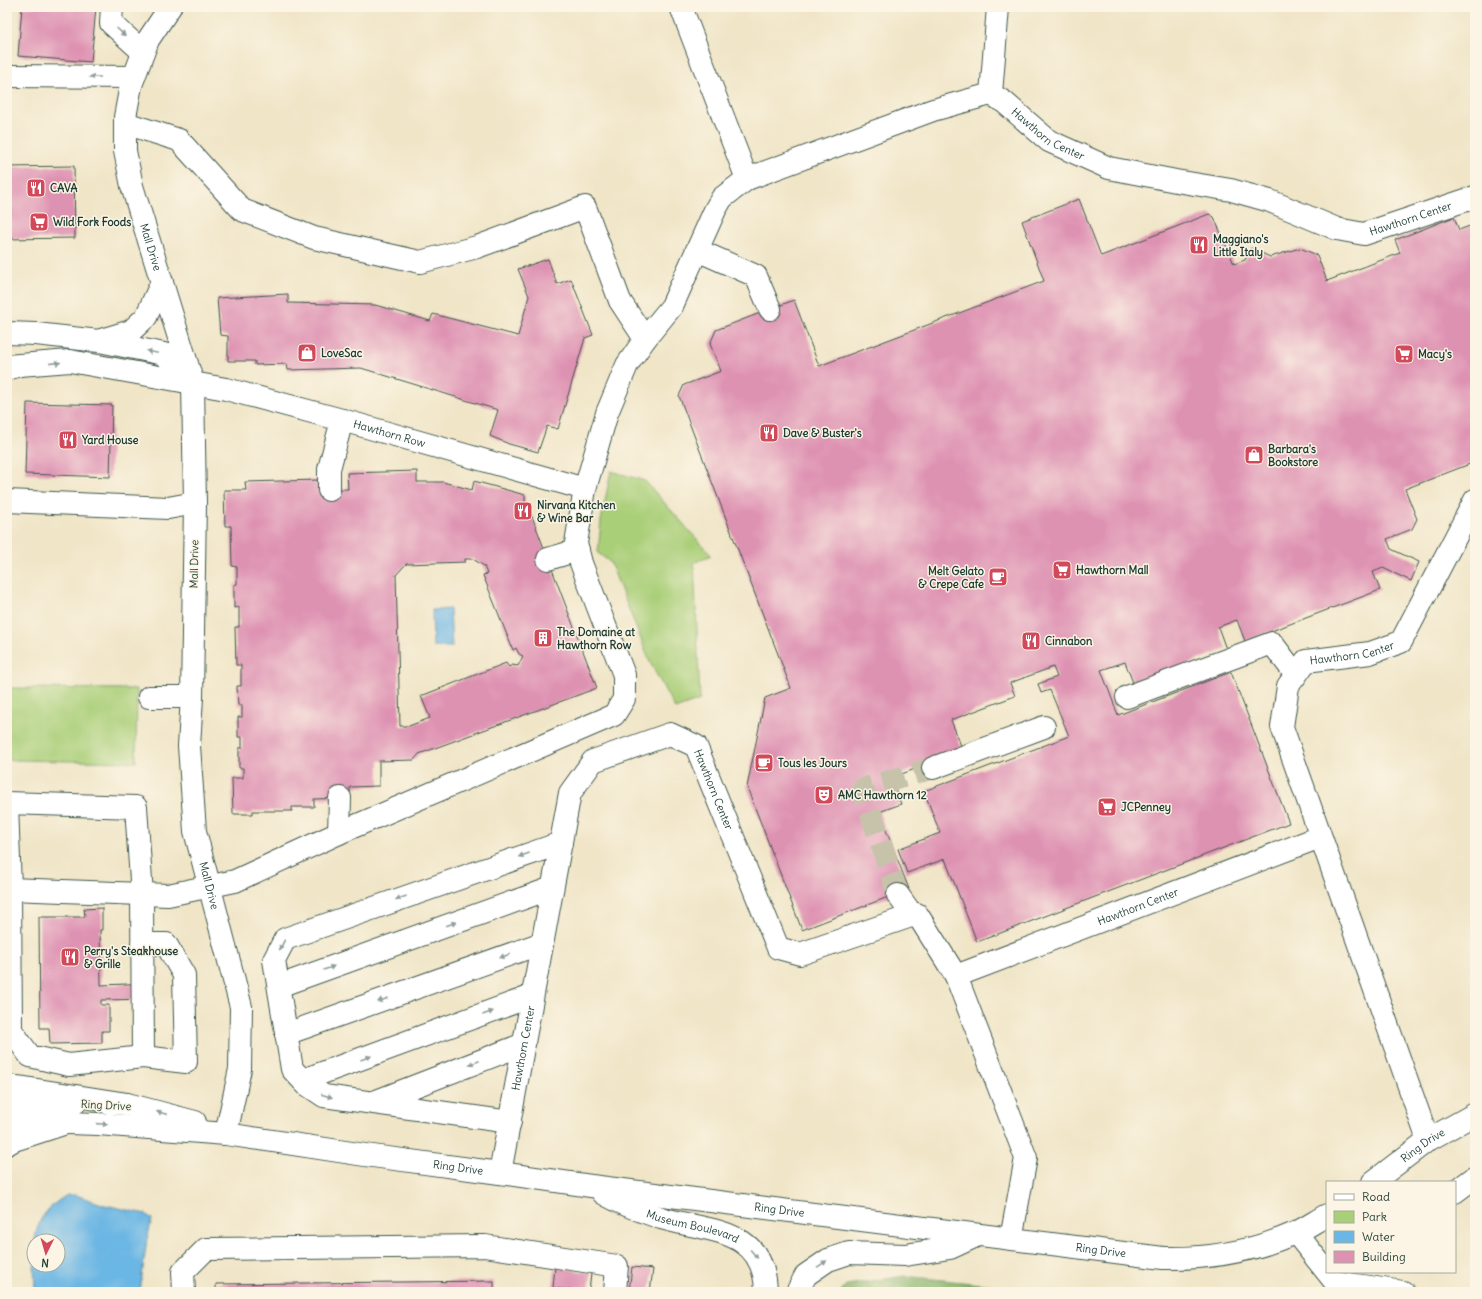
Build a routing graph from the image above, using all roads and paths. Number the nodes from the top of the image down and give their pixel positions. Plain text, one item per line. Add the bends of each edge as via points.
1 (112, 7) edge
2 (170, 7) edge
3 (681, 7) edge
4 (998, 7) edge
5 (144, 52) junction
6 (7, 76) edge
7 (134, 77) junction
8 (991, 94) junction
9 (125, 123) junction
10 (747, 179) junction
11 (1475, 197) edge
12 (697, 250) junction
13 (162, 282) junction
14 (770, 309) dead end
15 (7, 333) edge
16 (645, 339) junction
17 (99, 341) junction
18 (10, 367) edge
19 (193, 383) junction
20 (342, 420) junction
21 (585, 489) junction
22 (329, 490) dead end
23 (1475, 500) edge
24 (7, 501) edge
25 (194, 503) junction
26 (578, 550) junction
27 (548, 559) dead end
28 (1296, 675) junction
29 (149, 697) dead end
30 (192, 697) junction
31 (1127, 697) dead end
32 (1044, 727) dead end
33 (933, 768) tunnel mouth
34 (340, 798) dead end
35 (338, 833) junction
36 (1320, 836) junction
37 (561, 842) junction
38 (210, 888) junction
39 (552, 888) junction
40 (10, 889) junction
41 (142, 894) junction
42 (898, 895) tunnel mouth
43 (914, 916) junction
44 (542, 943) junction
45 (142, 944) junction
46 (956, 976) junction
47 (279, 986) junction
48 (532, 996) junction
49 (286, 1034) junction
50 (524, 1044) junction
51 (143, 1057) junction
52 (303, 1080) junction
53 (7, 1086) edge
54 (7, 1102) edge
55 (373, 1103) junction
56 (127, 1104) junction
57 (1475, 1114) edge
58 (7, 1121) edge
59 (69, 1122) junction
60 (510, 1122) junction
61 (226, 1134) junction
62 (1428, 1140) junction
63 (7, 1144) edge
64 (500, 1173) junction
65 (1475, 1177) edge
66 (1374, 1181) edge
67 (591, 1186) junction
68 (1456, 1191) edge
69 (1326, 1216) edge
70 (1296, 1232) junction
71 (978, 1235) junction
72 (1011, 1239) junction
73 (1326, 1261) edge
74 (1342, 1277) edge
75 (184, 1292) edge
76 (615, 1292) edge
77 (766, 1292) edge
78 (797, 1292) edge
79 (1403, 1292) edge

1 -> 5 street via 111,22
2 - 5 street, Mall Drive via 148,40
3 - 10 street
4 - 8 street
5 - 7 street, Mall Drive
7 -> 6 street
7 - 9 street, Mall Drive
8 - 10 street via 933,110
8 - 11 street, Hawthorn Center via 1049,141 1109,168 1232,190 1270,201 1337,229 1364,234
9 - 13 street, Mall Drive via 125,151 132,186
9 - 16 street via 179,140 242,210 314,238 420,262 477,247 585,208 620,301
10 - 12 street via 722,198
12 - 14 street via 756,276
12 - 16 street via 672,306
13 - 17 street via 146,318 131,330
13 - 19 street, Mall Drive
15 - 17 street
16 - 21 street via 627,365 607,413
19 -> 17 street via 164,354
18 -> 19 street, Hawthorn Row via 70,361
19 - 20 street, Hawthorn Row via 226,389
19 - 25 street, Mall Drive
20 - 21 street, Hawthorn Row
20 - 22 street via 330,469
21 - 26 street via 576,544
23 - 28 street, Hawthorn Center via 1401,642 1370,653 1306,661
24 - 25 street via 168,508
25 - 30 street, Mall Drive
26 - 27 street
26 - 35 street via 624,675 624,699 614,715
28 - 31 street via 1272,643
28 - 36 street, Hawthorn Center via 1288,686 1282,727
29 - 30 street
30 - 38 street, Mall Drive via 189,746 195,831
32 - 33 street
34 - 35 street
35 - 38 street via 235,881
36 - 46 street, Hawthorn Center
36 - 62 street, Hawthorn Center
37 - 39 street, Hawthorn Center
37 - 43 street, Hawthorn Center via 570,793 592,761 670,734 696,746 778,948 800,954
37 -> 47 street via 285,939 274,960
38 - 41 street via 168,895
38 - 61 street, Mall Drive via 241,1006 240,1069
39 - 44 street, Hawthorn Center
47 -> 39 street
40 - 41 street
40 - 41 street via 7,803 136,807
40 - 51 street via 11,1030 30,1056 70,1065
41 - 45 street
42 - 43 street
43 - 46 street via 917,914
44 - 48 street, Hawthorn Center
44 -> 49 street
45 - 51 street
45 - 51 street via 166,944 184,975 186,1062
46 - 72 street via 1026,1158
47 - 49 street
48 - 50 street, Hawthorn Center
52 -> 48 street
49 - 52 street via 292,1069
50 -> 55 street
50 - 60 street, Hawthorn Center
52 -> 55 street via 324,1096
53 - 56 street
54 - 56 street, Ring Drive
55 - 60 street
61 -> 56 street, Ring Drive via 193,1121
57 - 62 street, Ring Drive
58 - 59 street, Ring Drive
59 -> 61 street, Ring Drive
59 - 63 street
60 - 64 street, Hawthorn Center
61 - 64 street, Ring Drive via 365,1156
62 - 66 street, Ring Drive
64 - 67 street, Ring Drive
65 - 68 street
67 - 71 street, Ring Drive
67 -> 77 street, Museum Boulevard via 620,1204 662,1218 720,1231 736,1238 758,1257 766,1278
69 - 70 street, Ring Drive
70 - 72 street, Ring Drive via 1264,1244 1217,1255 1185,1258 1163,1258
70 - 73 street
71 - 72 street, Ring Drive
78 -> 71 street via 806,1275 828,1260 849,1253 905,1255 950,1248
74 - 79 street
75 - 76 street via 184,1272 206,1249 485,1246 617,1266

